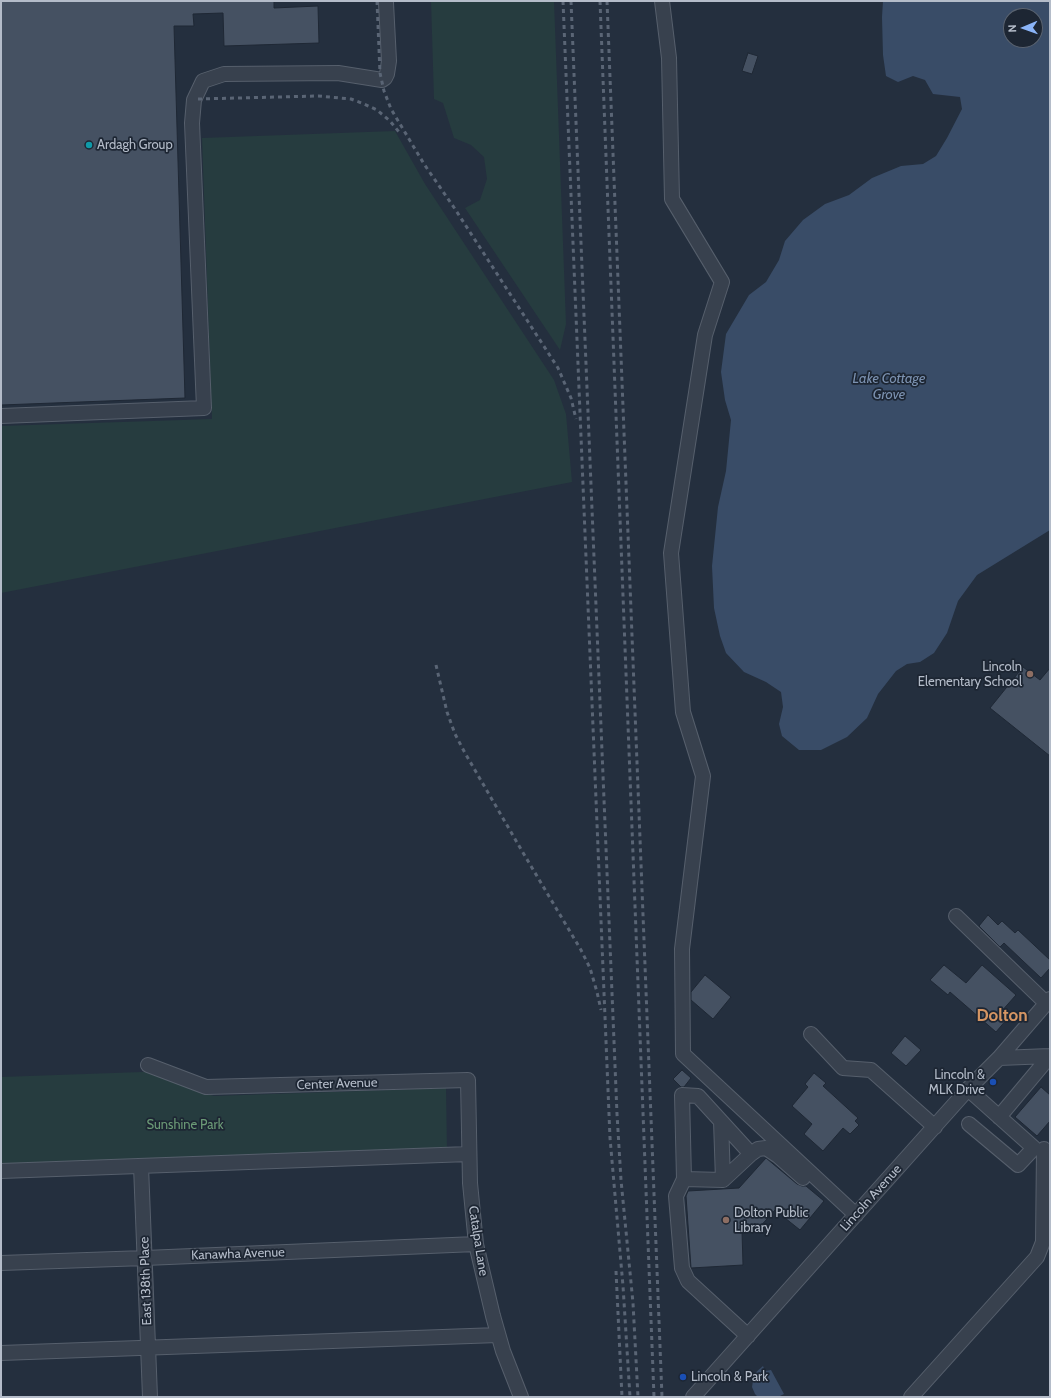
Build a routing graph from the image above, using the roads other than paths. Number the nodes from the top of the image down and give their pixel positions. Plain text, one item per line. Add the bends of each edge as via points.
1 (662, 1) edge
2 (386, 3) dead end
3 (1, 416) edge
4 (956, 916) dead end
5 (1048, 1001) edge
6 (811, 1034) dead end
7 (1050, 1056) edge
8 (998, 1058) junction
9 (148, 1065) dead end
10 (468, 1080) joint
11 (968, 1089) junction
12 (999, 1117) junction
13 (721, 1121) junction
14 (968, 1124) dead end
15 (935, 1127) junction
16 (1042, 1149) edge
17 (469, 1154) junction
18 (751, 1154) junction
19 (141, 1166) junction
20 (1, 1171) edge
21 (684, 1179) junction
22 (723, 1180) junction
23 (853, 1218) junction
24 (476, 1244) junction
25 (145, 1258) junction
26 (1, 1262) edge
27 (498, 1335) junction
28 (748, 1336) junction
29 (148, 1348) junction
30 (1, 1353) edge
31 (150, 1397) edge
32 (521, 1397) edge
33 (693, 1397) edge
34 (911, 1397) edge

1 - 23 street via 669,58 672,199 722,282 705,335 671,553 683,712 703,776 682,948 683,1054
2 - 3 street via 389,61 387,74 382,80 338,73 224,74 204,81 194,100 192,123 204,408
4 - 5 street
5 - 8 street, Lincoln Avenue
6 - 15 street via 843,1068 871,1070
7 - 8 street
7 - 12 street
8 - 11 street, Lincoln Avenue
9 - 10 street, Center Avenue via 206,1087
10 - 17 street, Catalpa Lane
11 - 12 street
11 - 15 street, Lincoln Avenue
12 - 16 street
13 - 18 street
13 - 21 street via 698,1096 682,1095
13 - 22 street
14 - 16 street via 1018,1165
15 - 23 street, Lincoln Avenue
16 - 34 street via 1043,1242 1037,1257
17 - 19 street
17 - 24 street, Catalpa Lane
18 - 22 street
18 - 23 street via 758,1149 766,1148
19 - 20 street
19 - 25 street, East 138th Place
21 - 22 street
21 - 28 street via 676,1196 682,1268 688,1281
23 - 28 street, Lincoln Avenue
24 - 25 street, Kanawha Avenue
24 - 27 street, Catalpa Lane
25 - 26 street, Kanawha Avenue
25 - 29 street, East 138th Place
27 - 29 street
27 - 32 street, Catalpa Lane
28 - 33 street, Lincoln Avenue
29 - 30 street
29 - 31 street, East 138th Place

